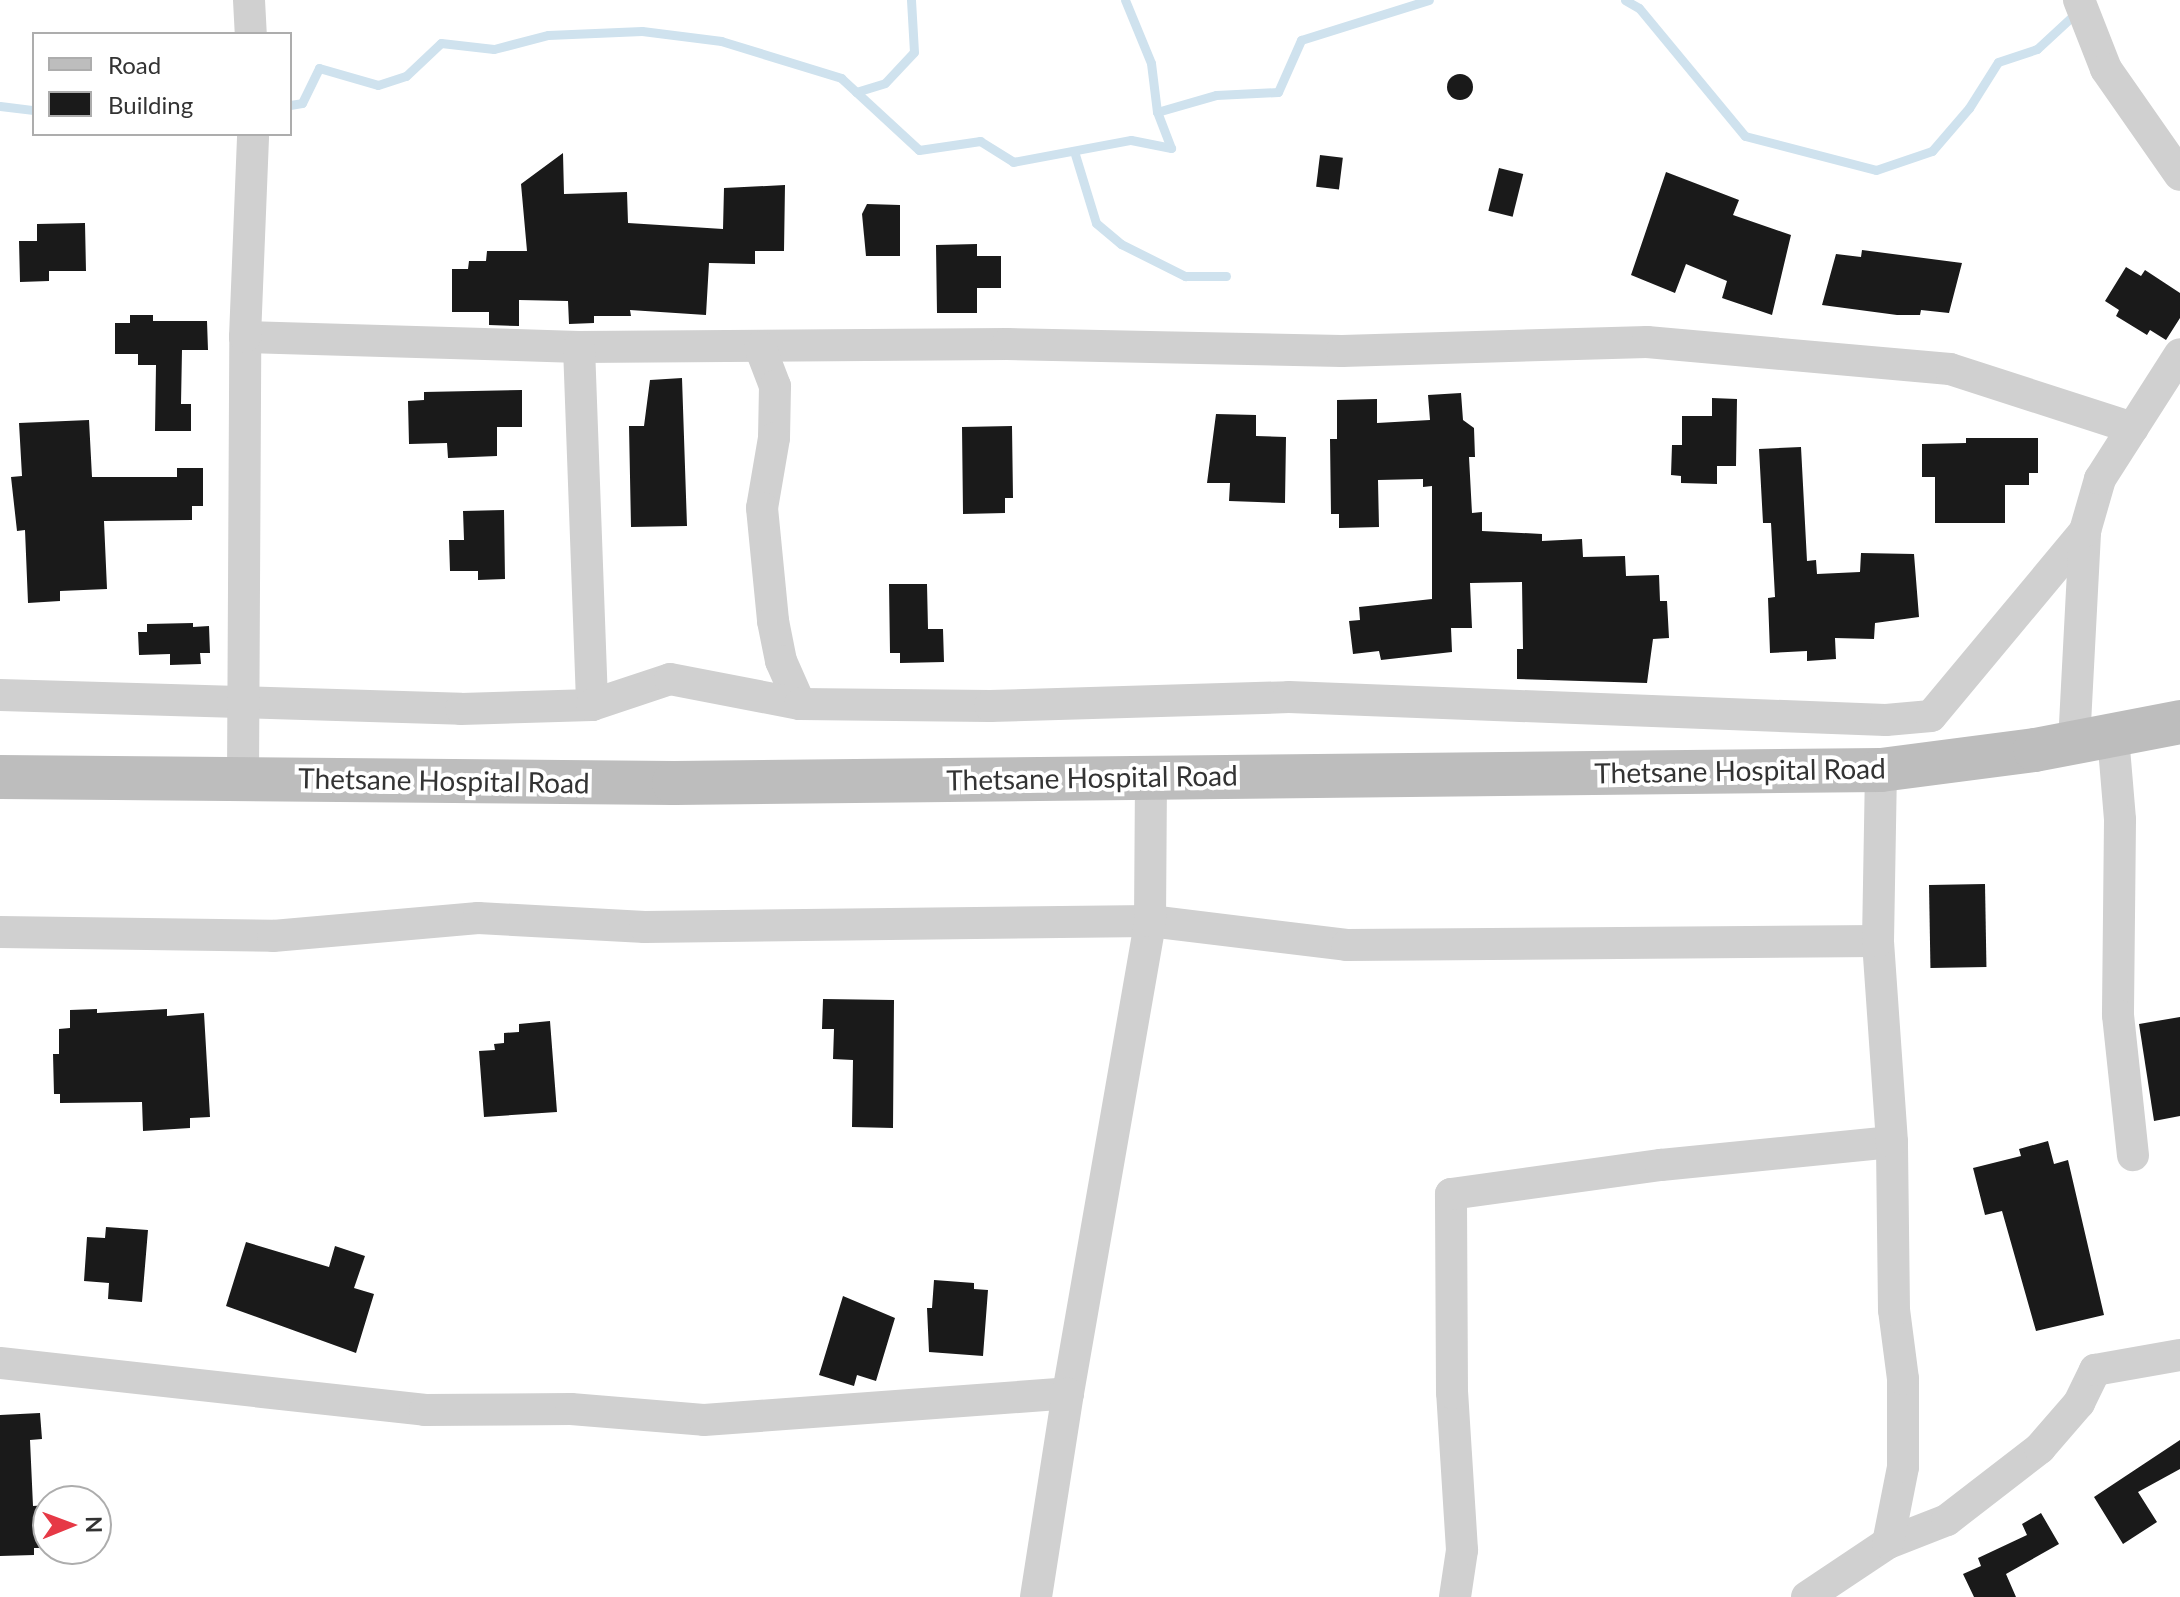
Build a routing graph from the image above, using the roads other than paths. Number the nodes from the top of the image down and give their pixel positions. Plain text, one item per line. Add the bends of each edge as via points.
1 (249, 0) edge
2 (2079, 0) edge
3 (251, 32) edge
4 (253, 136) edge
5 (2180, 175) edge
6 (245, 337) junction
7 (579, 347) junction
8 (760, 347) junction
9 (2180, 354) edge
10 (2133, 428) junction
11 (2085, 531) junction
12 (0, 695) edge
13 (246, 704) junction
14 (800, 704) junction
15 (592, 705) junction
16 (2180, 722) edge
17 (2094, 740) junction
18 (1881, 770) junction
19 (1151, 776) junction
20 (0, 777) edge
21 (243, 778) junction
22 (1150, 921) junction
23 (0, 932) edge
24 (1878, 941) junction
25 (1892, 1142) junction
26 (2133, 1155) dead end
27 (2180, 1355) edge
28 (0, 1363) edge
29 (1068, 1393) junction
30 (1888, 1543) junction
31 (1809, 1596) edge
32 (1036, 1597) edge
33 (1455, 1597) edge

1 - 3 street
2 - 5 street via 2106,69
4 - 6 street
6 - 7 street
6 - 13 street
7 - 8 street
7 - 15 street
8 - 10 street via 1007,344 1342,351 1647,342 1950,369
8 - 14 street via 775,386 774,438 762,508 773,621 781,661
9 - 10 street
10 - 11 street via 2100,479
11 - 14 street via 1931,716 1886,720 1289,697 990,706
11 - 17 street
12 - 13 street
13 - 15 street via 461,709
13 - 21 street
14 - 15 street via 670,679
16 - 17 main road, Thetsane Hospital Road
17 - 18 main road, Thetsane Hospital Road
17 - 26 street via 2120,820 2117,1002
18 - 19 main road, Thetsane Hospital Road
18 - 24 street
19 - 21 main road, Thetsane Hospital Road via 674,783
19 - 22 street
20 - 21 main road, Thetsane Hospital Road
22 - 23 street via 645,927 478,918 273,936
22 - 24 street via 1347,945
22 - 29 street
24 - 25 street
25 - 30 street via 1903,1467
25 - 33 street via 1661,1165 1451,1194 1452,1393 1462,1550
27 - 30 street via 2095,1370 2079,1403 2040,1448 1947,1520
28 - 29 street via 425,1410 571,1409 704,1420
29 - 32 street
30 - 31 street

